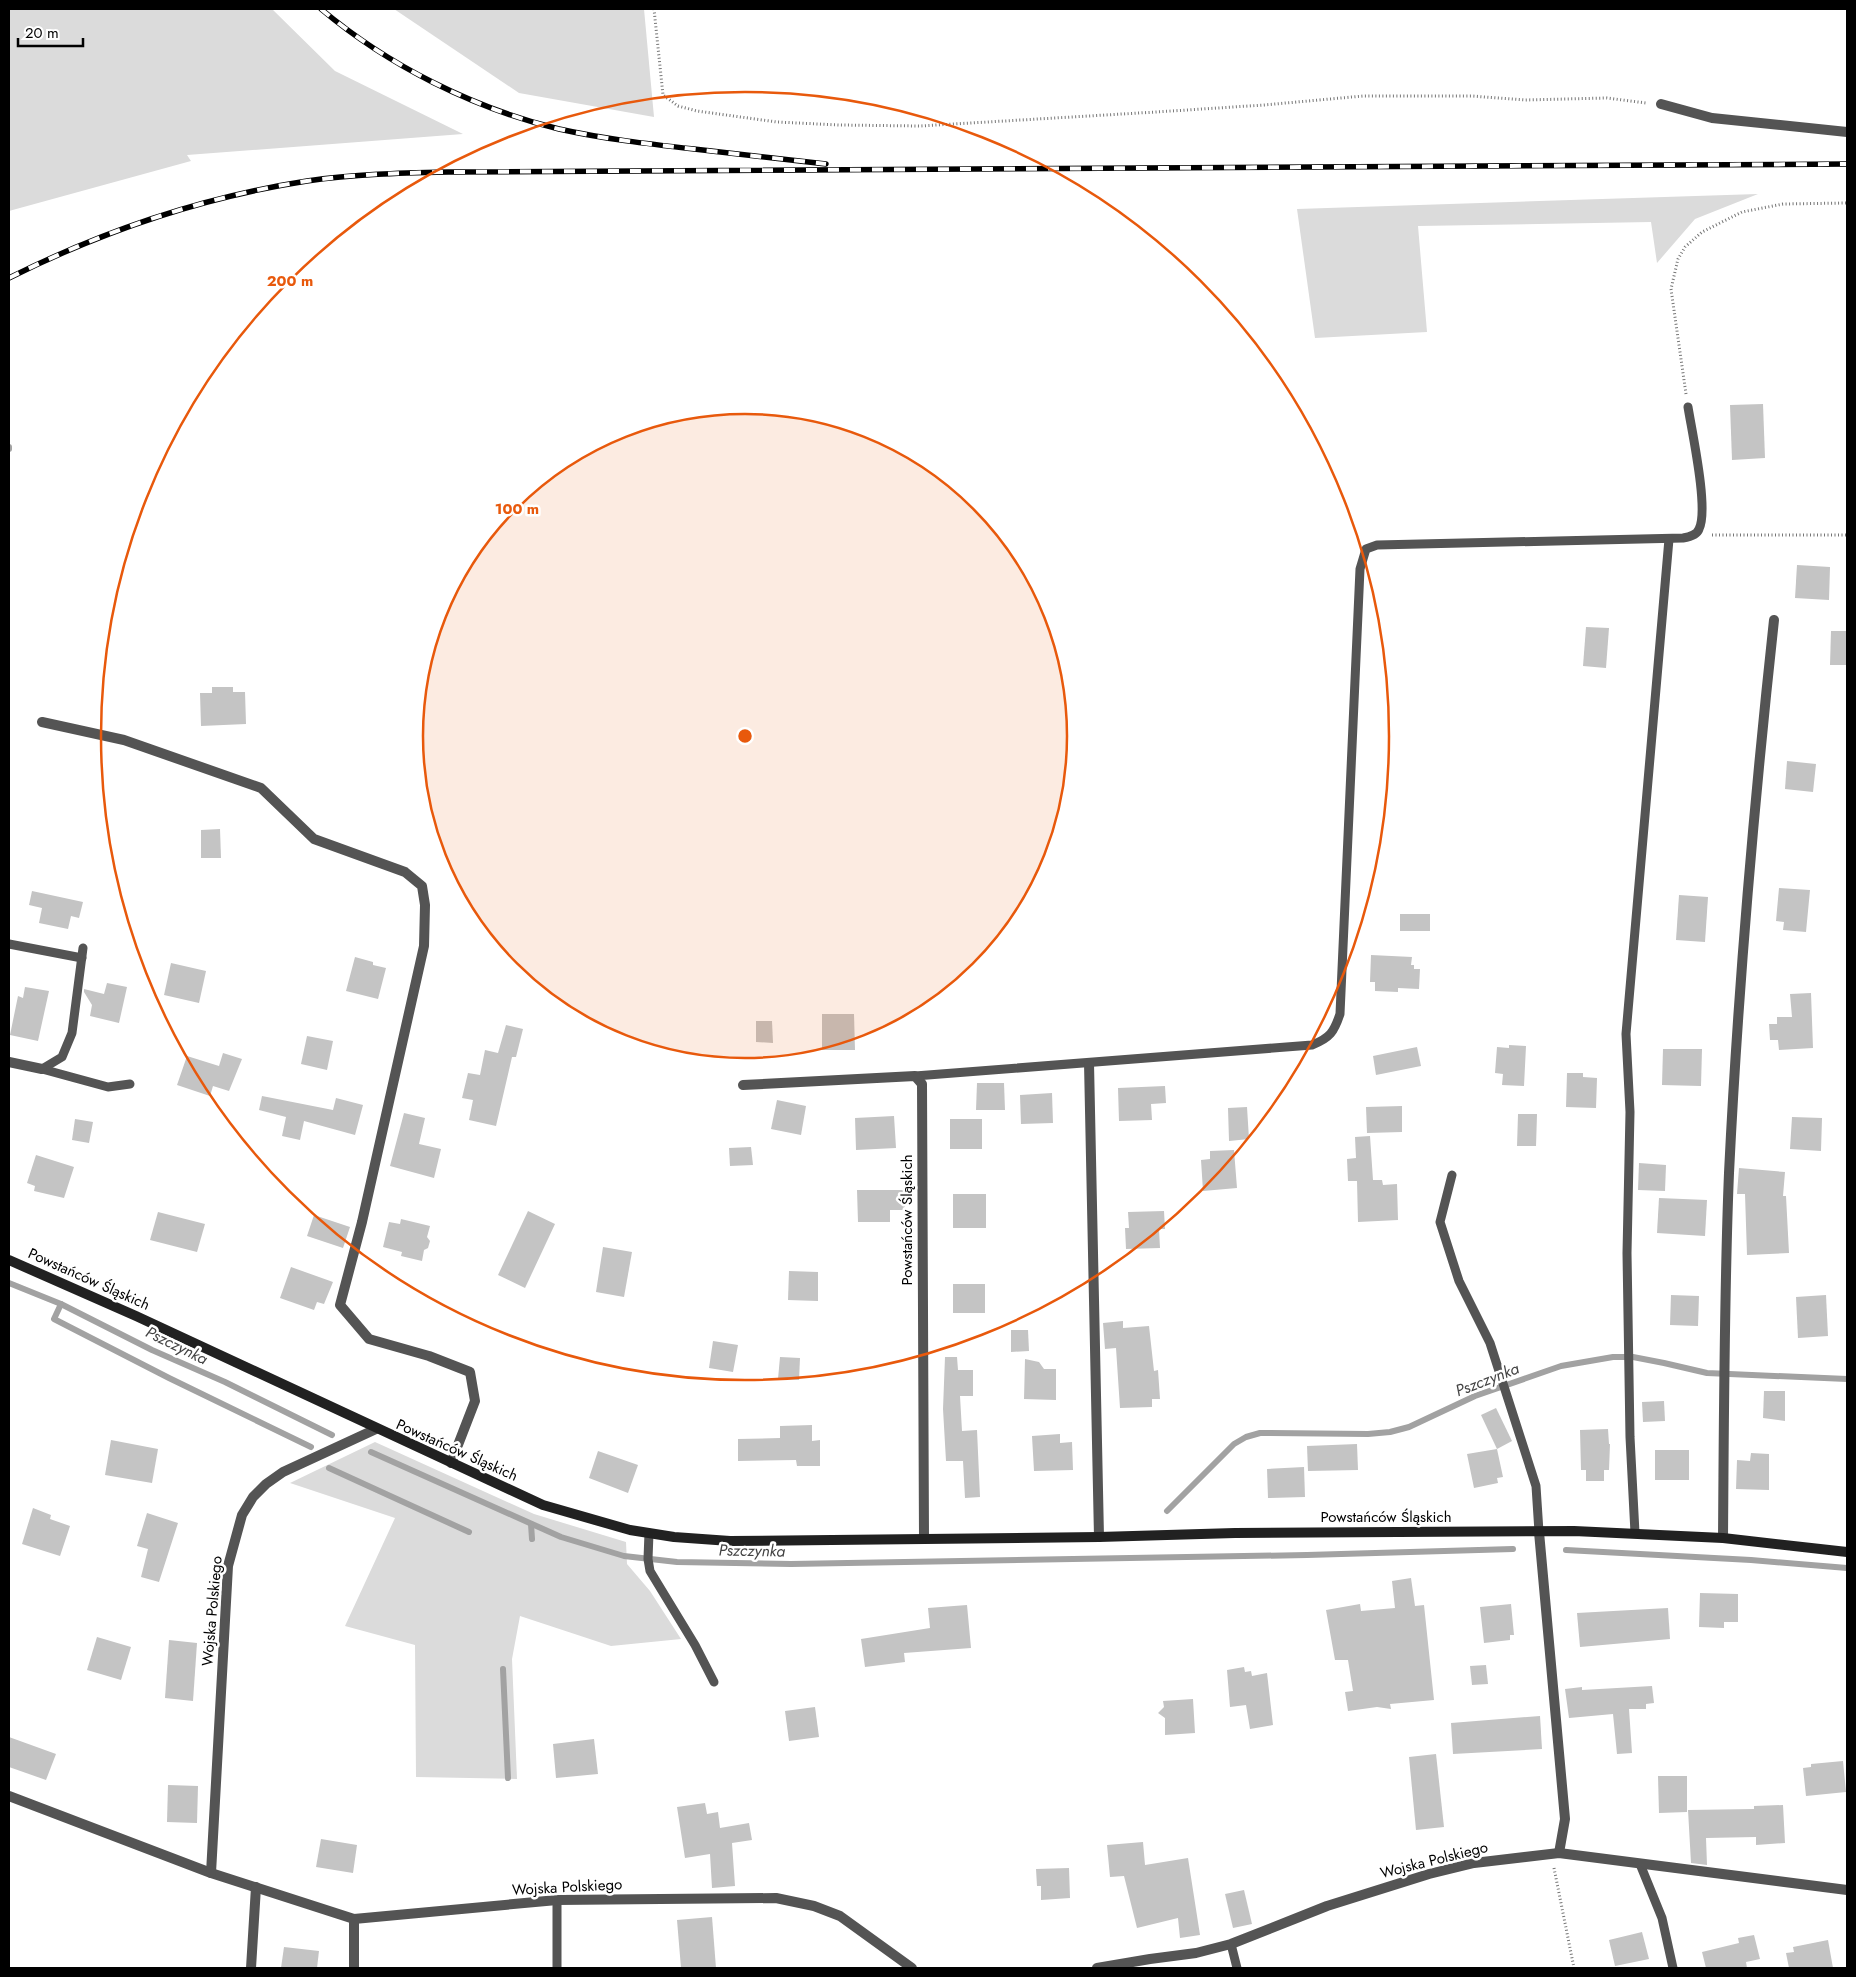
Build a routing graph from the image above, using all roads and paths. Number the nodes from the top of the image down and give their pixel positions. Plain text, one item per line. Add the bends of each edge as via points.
1 (654, 9) edge
2 (1661, 104) joint
3 (1847, 132) edge
4 (1847, 203) edge
5 (1688, 407) joint
6 (1694, 535) junction
7 (1847, 535) edge
8 (1669, 538) junction
9 (1774, 620) dead end
10 (42, 722) dead end
11 (9, 944) edge
12 (83, 948) dead end
13 (82, 958) junction
14 (9, 1062) edge
15 (1089, 1063) junction
16 (42, 1069) junction
17 (915, 1076) junction
18 (130, 1084) dead end
19 (742, 1086) dead end
20 (1452, 1175) dead end
21 (9, 1260) edge
22 (376, 1429) junction
23 (451, 1463) junction
24 (1538, 1532) junction
25 (649, 1533) junction
26 (1634, 1533) junction
27 (1099, 1537) junction
28 (924, 1538) junction
29 (1723, 1538) junction
30 (1847, 1552) edge
31 (714, 1682) dead end
32 (9, 1796) edge
33 (1559, 1853) junction
34 (1640, 1864) junction
35 (211, 1873) junction
36 (256, 1887) junction
37 (1847, 1890) edge
38 (557, 1900) junction
39 (354, 1919) junction
40 (1231, 1944) junction
41 (1152, 1963) edge
42 (251, 1968) edge
43 (354, 1968) edge
44 (557, 1968) edge
45 (912, 1968) edge
46 (1097, 1968) edge
47 (1237, 1968) edge
48 (1574, 1968) edge
49 (1673, 1968) edge

1 - 2 path via 663,94 678,106 697,111 777,122 920,126 1363,96 1472,96 1525,100 1607,98
2 - 3 street via 1712,118
4 - 5 path via 1782,204 1742,212 1702,232 1685,247 1670,288
5 - 6 lane via 1703,506 1699,530
6 - 7 path
6 - 8 lane
8 - 15 lane via 1377,545 1366,549 1360,569 1340,1014 1336,1026 1324,1040 1312,1045
8 - 26 lane via 1626,1034 1630,1112 1629,1368
9 - 29 street via 1738,1024 1727,1236
10 - 23 street via 124,740 261,788 314,839 405,872 422,886 426,905 424,946 362,1222 340,1305 369,1339 470,1372 475,1401
11 - 13 lane
12 - 13 lane
13 - 16 lane via 72,1033 62,1057
14 - 16 street
15 - 17 lane
15 - 27 street
16 - 18 lane via 108,1087
17 - 19 street
17 - 28 street, Powstańców Śląskich via 922,1084
20 - 24 lane via 1440,1222 1459,1281 1490,1343 1536,1486
21 - 22 street, Powstańców Śląskich
22 - 23 street, Powstańców Śląskich
22 - 35 street, Wojska Polskiego via 283,1472 266,1484 242,1515 228,1566
23 - 25 street, Powstańców Śląskich via 543,1505
24 - 26 street, Powstańców Śląskich
24 - 27 street, Powstańców Śląskich
24 - 33 street via 1565,1819
25 - 28 street, Powstańców Śląskich via 730,1541
25 - 31 lane via 650,1572
26 - 29 street, Powstańców Śląskich
27 - 28 street, Powstańców Śląskich
29 - 30 street, Powstańców Śląskich
32 - 35 street, Wojska Polskiego
33 - 34 street, Wojska Polskiego
33 - 40 street, Wojska Polskiego via 1474,1863 1429,1874 1327,1906
33 - 48 path via 1554,1866
34 - 37 street, Wojska Polskiego
34 - 49 lane via 1662,1918
35 - 36 street, Wojska Polskiego
36 - 39 street, Wojska Polskiego
36 - 42 street
38 - 39 street, Wojska Polskiego
38 - 44 lane
38 - 45 street, Wojska Polskiego via 776,1898 814,1906 840,1916
39 - 43 street
40 - 41 street, Wojska Polskiego
40 - 47 lane
41 - 46 street, Wojska Polskiego

